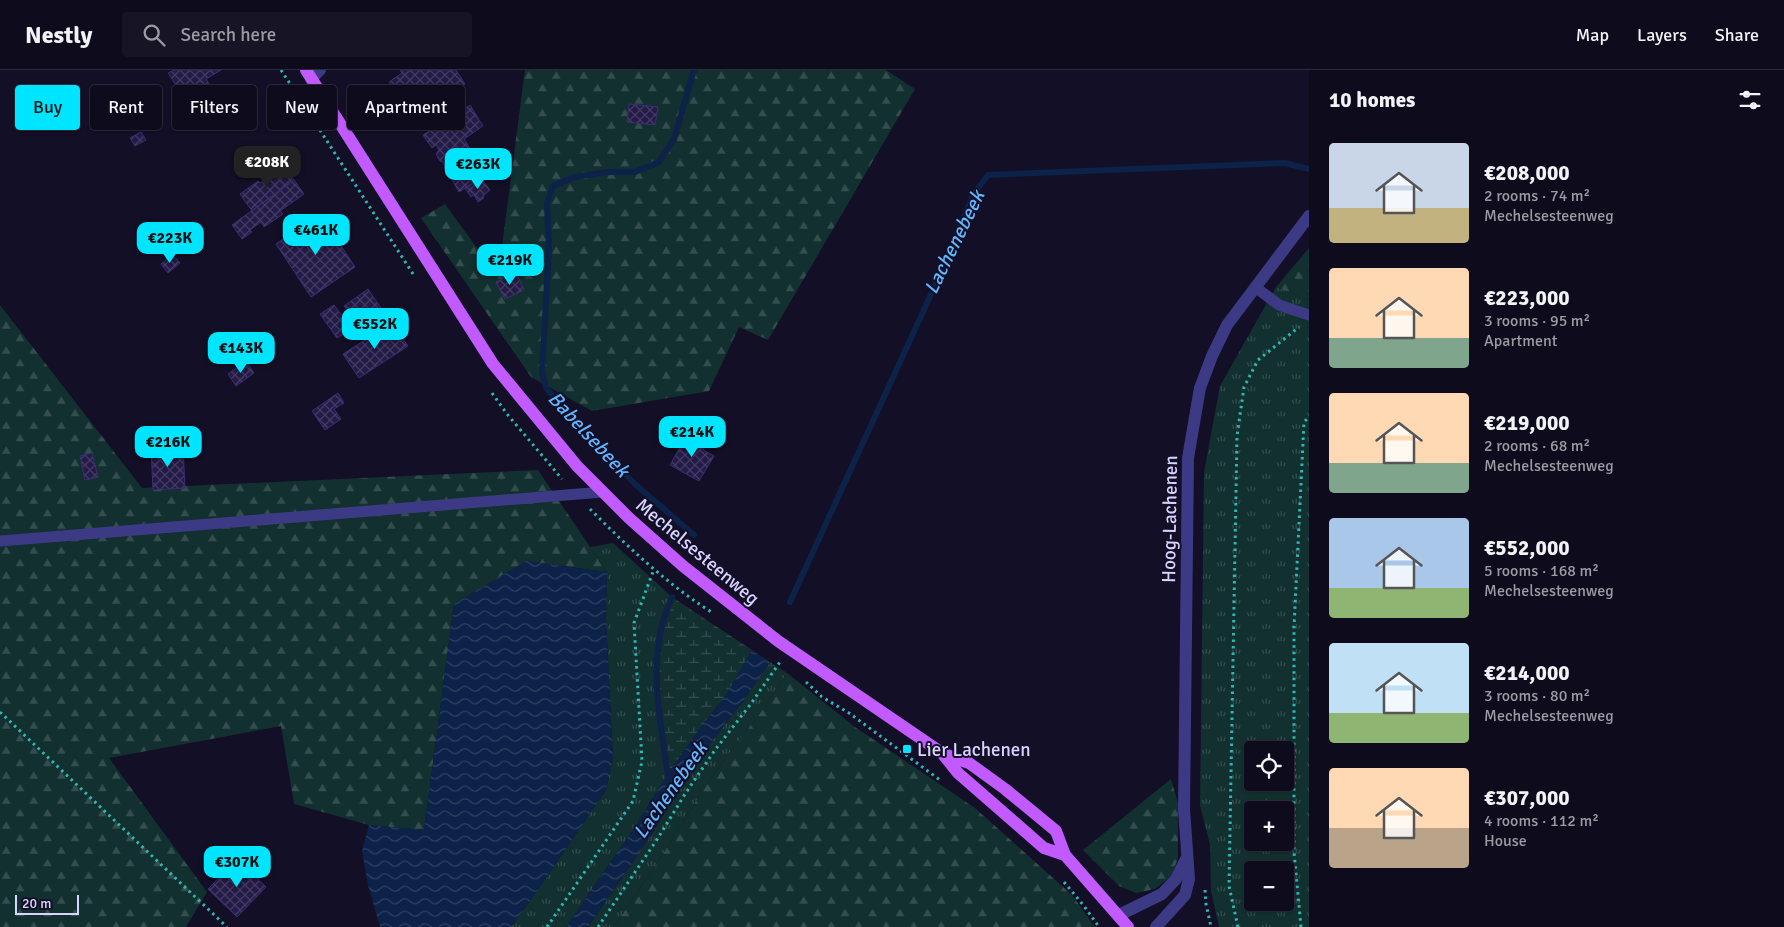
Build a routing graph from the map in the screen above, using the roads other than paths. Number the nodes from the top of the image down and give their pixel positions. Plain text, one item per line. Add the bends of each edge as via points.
1 (312, 73) edge
2 (1309, 216) edge
3 (1255, 287) junction
4 (1306, 319) edge
5 (603, 492) junction
6 (0, 540) edge
7 (942, 753) junction
8 (1065, 855) junction
9 (1187, 857) junction
10 (1119, 916) junction
11 (1128, 927) edge
12 (1156, 927) edge

1 - 5 main road, Mechelsesteenweg via 493,364 577,466
2 - 3 street, Hoog-Lachenen
3 - 4 lane
3 - 9 street, Hoog-Lachenen via 1227,325 1212,356 1200,388 1188,458 1184,800
5 - 6 lane
5 - 7 main road, Mechelsesteenweg via 683,566 778,641
7 - 8 main road, Mechelsesteenweg via 958,773 1044,848
7 - 8 main road, Mechelsesteenweg via 969,763 1036,814 1056,831
8 - 10 main road, Mechelsesteenweg
9 - 10 street, Hoog-Lachenen via 1176,879 1162,894
9 - 12 street, Hoog-Lachenen via 1189,880 1185,895
10 - 11 main road, Mechelsesteenweg

